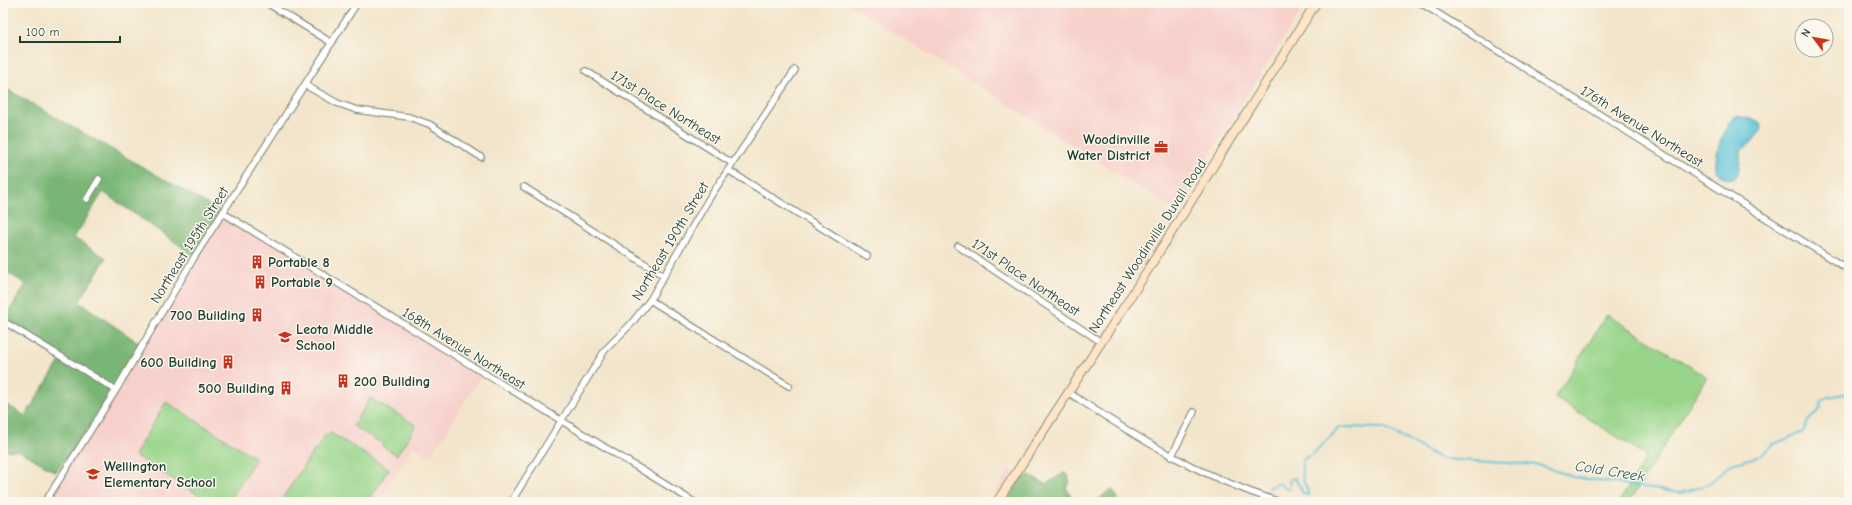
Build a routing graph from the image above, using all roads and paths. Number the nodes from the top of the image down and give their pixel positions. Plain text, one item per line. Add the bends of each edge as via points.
1 (267, 3) edge
2 (357, 3) edge
3 (1316, 3) edge
4 (1421, 3) edge
5 (332, 43) junction
6 (795, 70) dead end
7 (586, 71) dead end
8 (305, 85) junction
9 (481, 157) dead end
10 (732, 163) junction
11 (728, 170) junction
12 (99, 179) dead end
13 (524, 187) dead end
14 (87, 199) dead end
15 (223, 212) junction
16 (958, 246) dead end
17 (868, 256) dead end
18 (1849, 270) edge
19 (664, 276) junction
20 (650, 300) junction
21 (3, 321) edge
22 (1101, 342) junction
23 (789, 386) dead end
24 (116, 390) junction
25 (1068, 392) junction
26 (1194, 412) dead end
27 (561, 421) junction
28 (1171, 457) junction
29 (45, 502) edge
30 (511, 502) edge
31 (694, 502) edge
32 (997, 502) edge
33 (1280, 502) edge

1 - 5 street
2 - 5 street, Northeast 195th Street
3 - 22 main road, Northeast Woodinville Duvall Road
4 - 18 street, 176th Avenue Northeast
5 - 8 street, Northeast 195th Street
6 - 10 street, Northeast 190th Street
7 - 10 street, 171st Place Northeast
8 - 9 street via 337,103 357,110 409,117 429,124
8 - 15 street, Northeast 195th Street
10 - 11 street, Northeast 190th Street
11 - 17 street
11 - 19 street, Northeast 190th Street
12 - 14 street
13 - 19 street
15 - 24 street, Northeast 195th Street
15 - 27 street, 168th Avenue Northeast
16 - 22 street, 171st Place Northeast
19 - 20 street, Northeast 190th Street
20 - 23 street
20 - 27 street, Northeast 190th Street via 605,350
21 - 24 street
22 - 25 main road, Northeast Woodinville Duvall Road
24 - 29 street, Northeast 195th Street
25 - 28 street
25 - 32 main road, Northeast Woodinville Duvall Road
26 - 28 street
27 - 30 street, Northeast 190th Street
27 - 31 street, 168th Avenue Northeast
28 - 33 street via 1226,482

